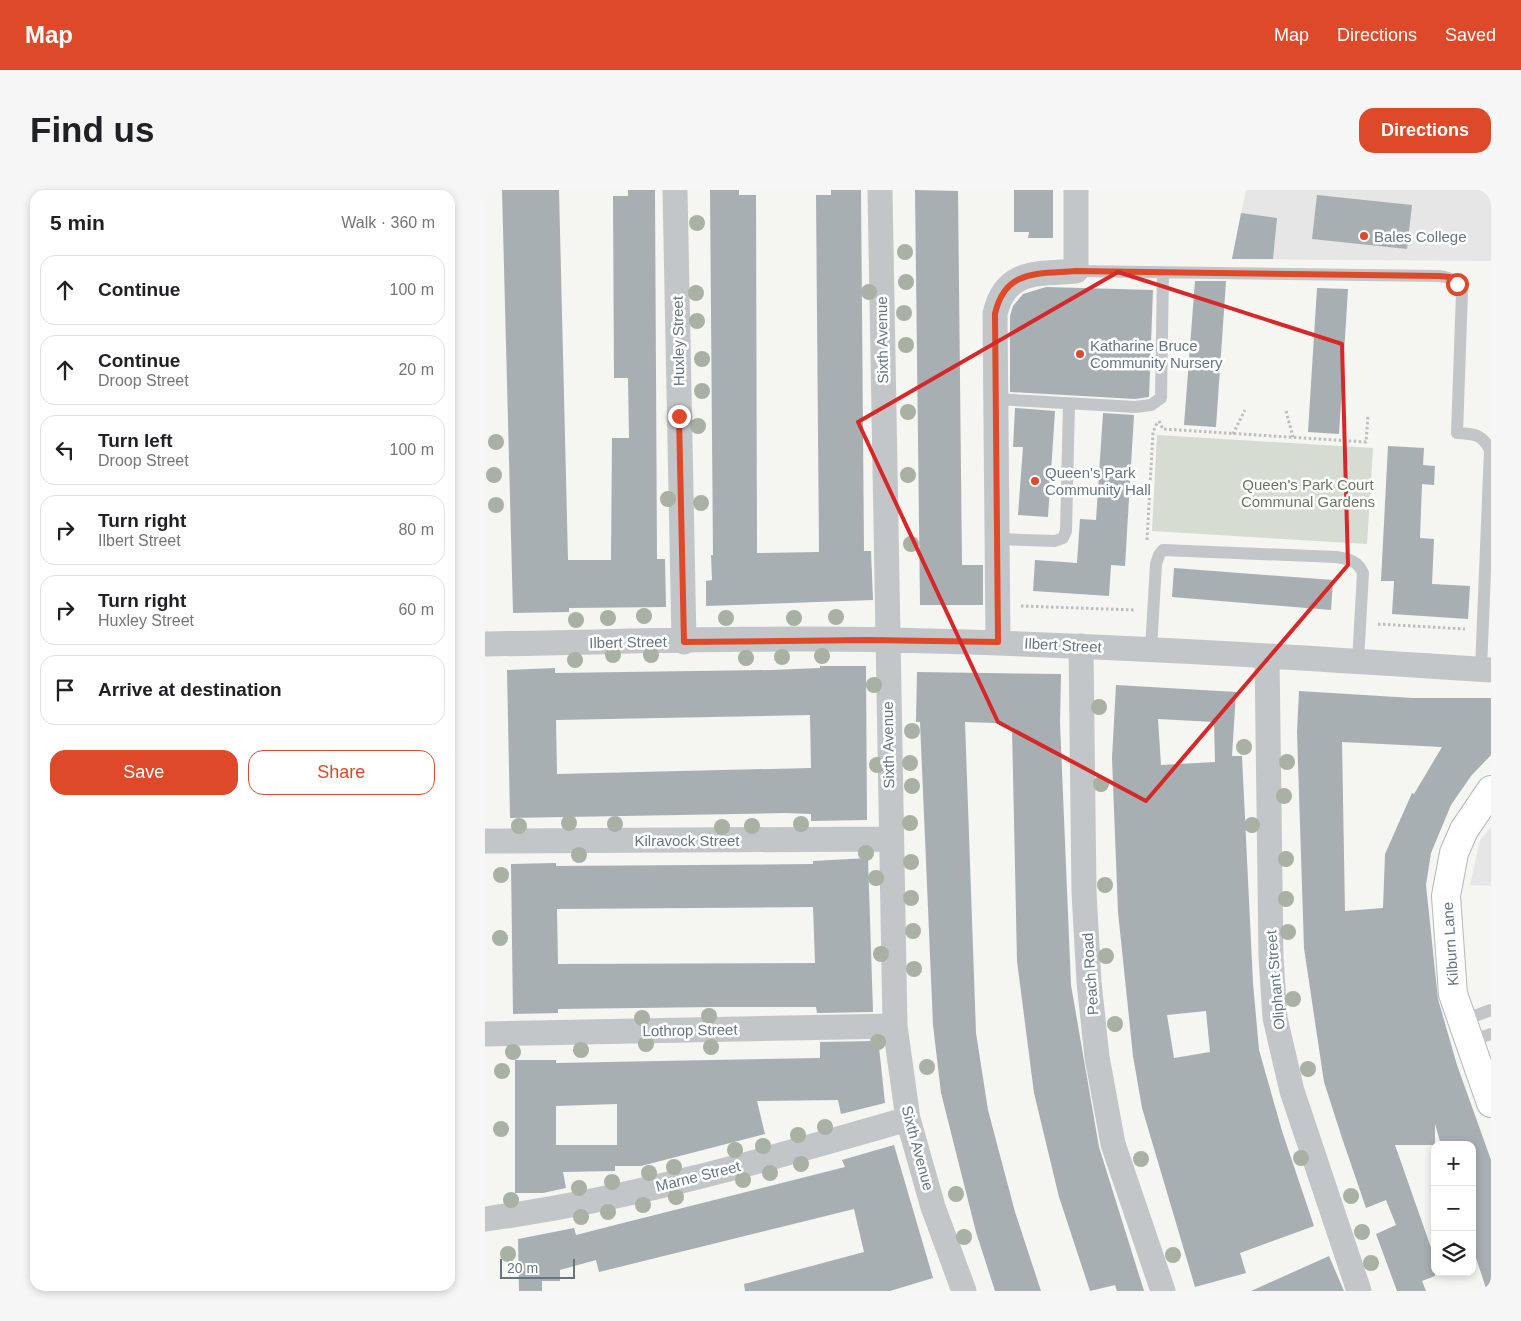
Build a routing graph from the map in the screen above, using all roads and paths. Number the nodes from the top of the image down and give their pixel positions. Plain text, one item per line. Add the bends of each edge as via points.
1 (675, 190) edge
2 (880, 190) edge
3 (1076, 190) edge
4 (1075, 271) junction
5 (1163, 272) junction
6 (995, 400) junction
7 (1069, 404) junction
8 (1151, 405) junction
9 (1245, 410) dead end
10 (1286, 411) dead end
11 (1367, 416) dead end
12 (1159, 420) junction
13 (1233, 434) junction
14 (1293, 436) junction
15 (997, 539) junction
16 (1156, 564) junction
17 (998, 605) junction
18 (1153, 611) junction
19 (1361, 623) junction
20 (1483, 630) junction
21 (887, 640) junction
22 (684, 642) junction
23 (998, 642) junction
24 (485, 644) edge
25 (1081, 646) junction
26 (1151, 649) junction
27 (1267, 656) junction
28 (1358, 661) junction
29 (1486, 669) edge
30 (1491, 790) edge
31 (890, 839) junction
32 (485, 841) edge
33 (1491, 1010) edge
34 (895, 1026) junction
35 (1473, 1032) edge
36 (485, 1034) edge
37 (1491, 1103) edge
38 (908, 1119) junction
39 (485, 1219) edge
40 (958, 1289) edge
41 (1163, 1291) edge
42 (1359, 1291) edge

1 - 22 street, Huxley Street
2 - 21 street, Sixth Avenue
3 - 4 street
4 - 5 lane
4 - 6 street via 1018,278 998,299 995,314
5 - 8 lane via 1161,398
5 - 20 lane via 1439,276 1450,277 1457,284 1462,292 1457,433 1476,434 1485,439 1490,450
6 - 7 lane
6 - 15 street
7 - 8 lane
7 - 15 lane via 1066,531 1063,538 1055,541
8 - 12 path
9 - 13 path
10 - 14 path
11 - 14 path via 1366,442
12 - 13 path via 1163,429
12 - 16 path via 1153,432 1146,556
13 - 14 path
15 - 17 street
16 - 18 lane
16 - 19 lane via 1159,554 1168,549 1347,558 1360,566 1363,573
17 - 18 path
17 - 23 street
18 - 26 lane
19 - 20 path
19 - 28 lane
20 - 29 lane
21 - 22 street, Ilbert Street
21 - 23 street, Ilbert Street
21 - 31 street, Sixth Avenue
22 - 24 street, Ilbert Street
23 - 25 street, Ilbert Street
25 - 26 street, Ilbert Street
25 - 41 street, Peach Road via 1085,892 1089,982 1097,1057 1113,1144
26 - 27 street, Ilbert Street
27 - 28 street, Ilbert Street
27 - 42 street, Oliphant Street via 1271,957 1275,1018 1292,1091
28 - 29 street, Ilbert Street
30 - 35 main road, Kilburn Lane via 1464,830 1454,853 1446,896 1453,994
31 - 32 street, Kilravock Street
31 - 34 street, Sixth Avenue
33 - 35 lane
34 - 36 street, Lothrop Street
34 - 38 street, Sixth Avenue
35 - 37 main road, Kilburn Lane
38 - 39 street, Marne Street via 606,1199
38 - 40 street, Sixth Avenue

